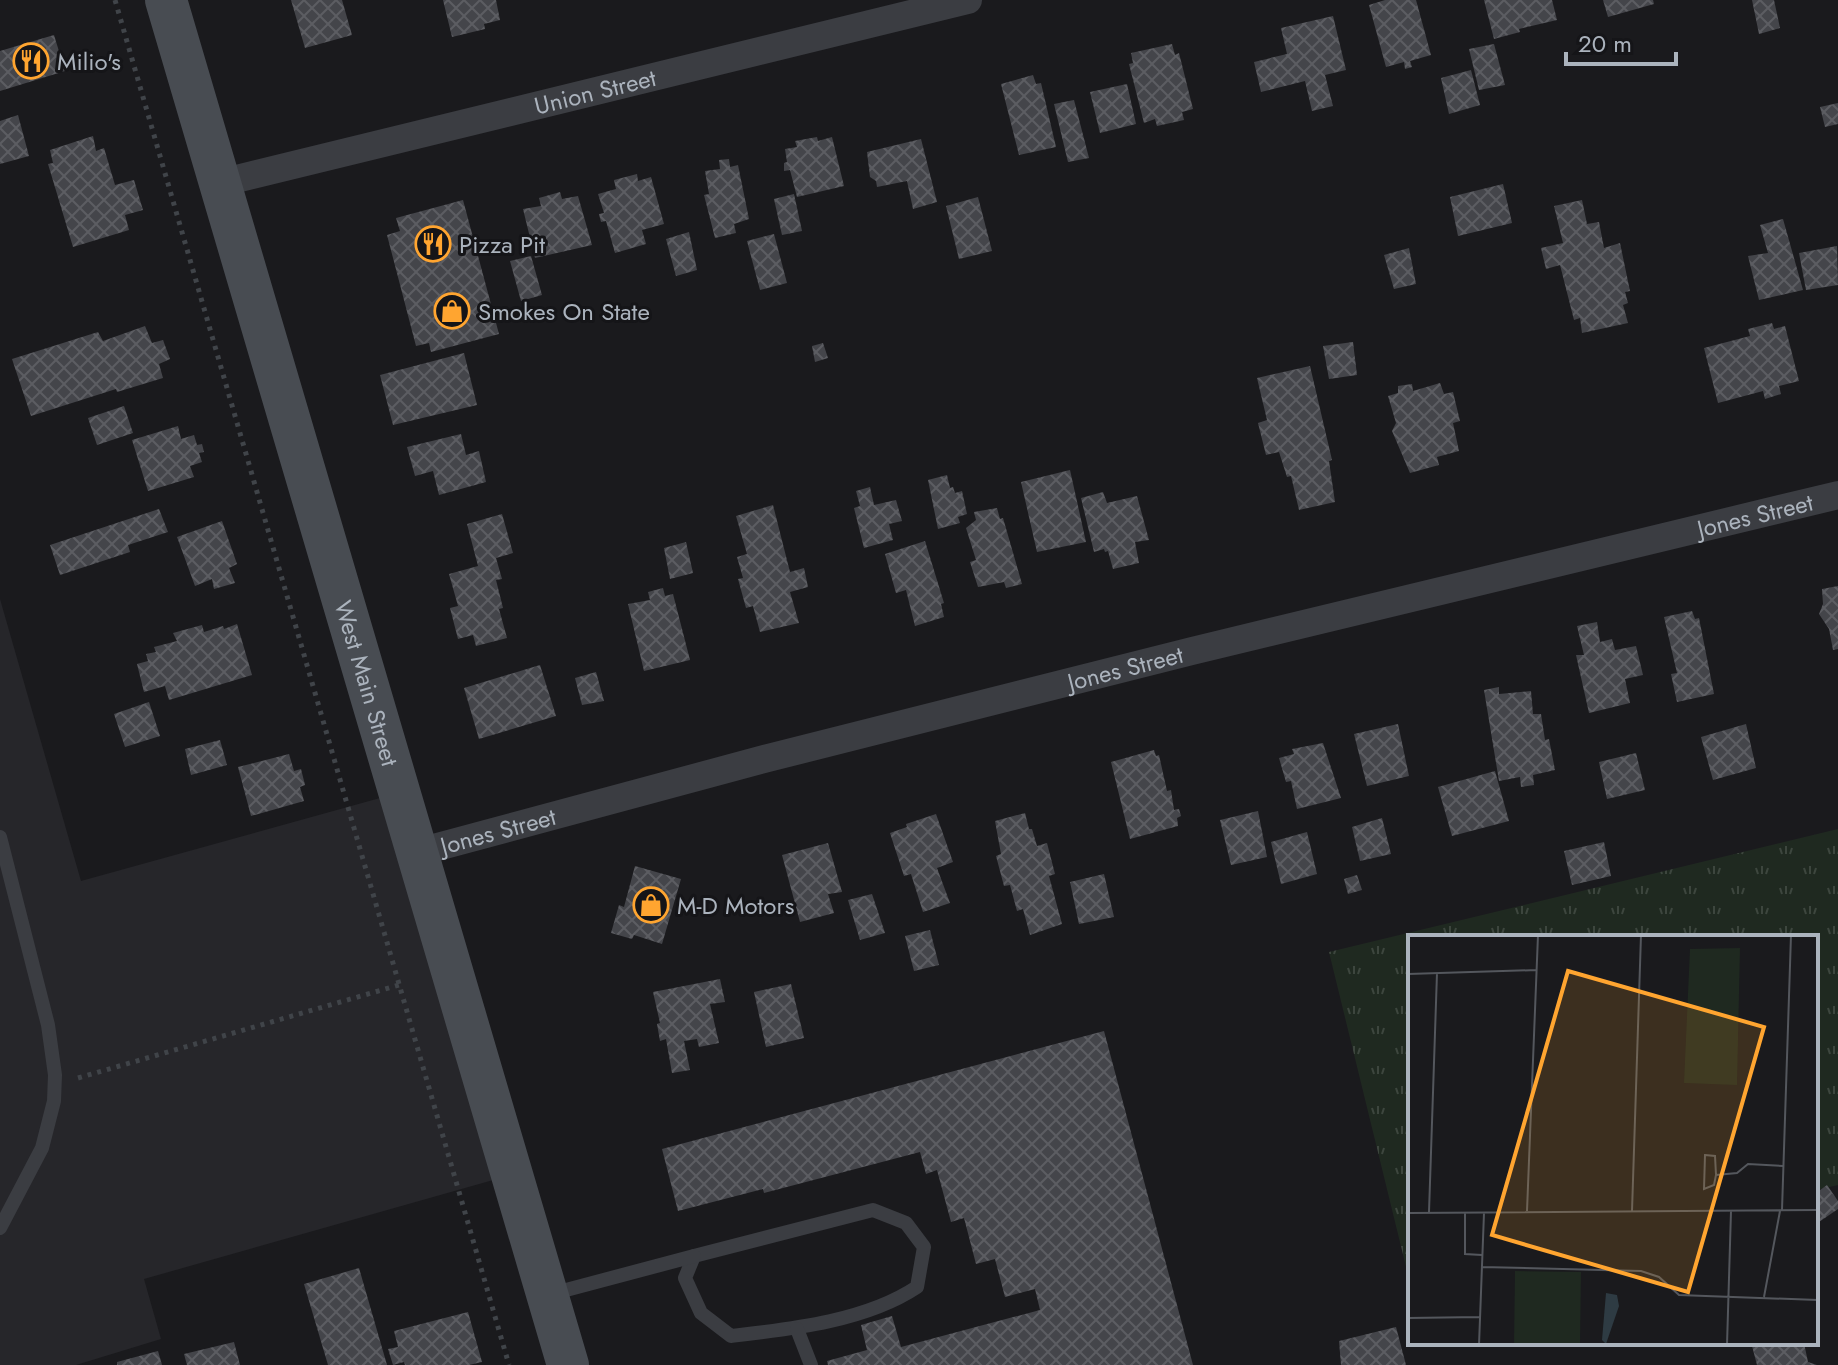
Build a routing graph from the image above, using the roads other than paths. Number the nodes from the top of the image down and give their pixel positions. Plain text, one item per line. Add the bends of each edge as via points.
1 (166, 0) edge
2 (968, 0) edge
3 (220, 183) junction
4 (1838, 495) edge
5 (0, 837) edge
6 (415, 853) junction
7 (0, 1228) edge
8 (694, 1256) junction
9 (547, 1295) junction
10 (797, 1329) junction
11 (568, 1365) edge
12 (811, 1365) edge

1 - 3 main road, West Main Street
2 - 3 street, Union Street
3 - 6 main road, West Main Street
4 - 6 street, Jones Street via 768,758
5 - 7 lane via 48,1025 55,1084 42,1148
6 - 9 main road, West Main Street
8 - 9 lane
8 - 10 lane via 685,1278 701,1313 731,1336
8 - 10 lane via 873,1210 906,1223 924,1247 917,1287 895,1302
9 - 11 main road, West Main Street
10 - 12 lane

